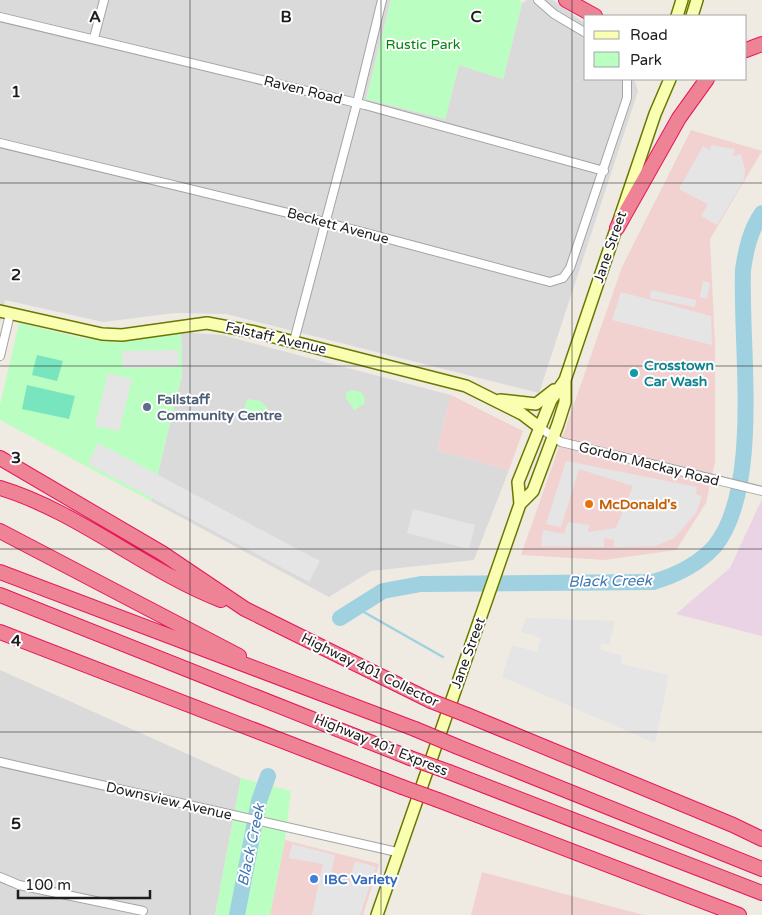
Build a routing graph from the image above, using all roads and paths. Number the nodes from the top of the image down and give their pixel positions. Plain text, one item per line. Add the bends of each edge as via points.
1 (104, 0) edge
2 (382, 0) edge
3 (538, 0) edge
4 (566, 0) edge
5 (682, 0) edge
6 (697, 0) edge
7 (593, 15) edge
8 (677, 15) edge
9 (692, 15) edge
10 (0, 16) edge
11 (584, 32) edge
12 (94, 38) junction
13 (762, 44) edge
14 (747, 50) edge
15 (627, 80) edge
16 (662, 80) edge
17 (670, 80) edge
18 (706, 80) edge
19 (357, 103) junction
20 (654, 114) junction
21 (0, 143) edge
22 (604, 170) junction
23 (325, 222) junction
24 (617, 228) junction
25 (5, 312) edge
26 (294, 341) junction
27 (0, 356) edge
28 (565, 380) junction
29 (494, 399) junction
30 (539, 427) junction
31 (554, 437) junction
32 (0, 458) edge
33 (0, 488) edge
34 (758, 491) edge
35 (520, 504) junction
36 (0, 531) edge
37 (0, 572) edge
38 (0, 595) edge
39 (244, 610) junction
40 (0, 632) edge
41 (265, 672) junction
42 (0, 762) edge
43 (733, 825) junction
44 (762, 831) edge
45 (762, 839) edge
46 (397, 852) junction
47 (762, 869) edge
48 (0, 877) edge
49 (762, 894) edge
50 (143, 911) dead end
51 (377, 915) edge
52 (739, 915) edge

1 - 12 street
2 - 19 street
3 - 11 street
4 - 7 highway
5 - 8 main road
6 - 9 main road
10 - 12 street, Raven Road
12 - 19 street, Raven Road
13 - 14 highway
15 - 22 street via 628,98
16 - 20 main road, Jane Street
17 - 20 main road, Jane Street
18 - 24 highway via 679,118
19 - 22 street, Raven Road
19 - 23 street
20 - 24 main road, Jane Street
21 - 23 street, Beckett Avenue
22 - 23 street, Beckett Avenue via 570,268 557,281 550,282
23 - 26 street
24 - 28 main road, Jane Street
25 - 26 main road, Falstaff Avenue via 102,334 122,335 207,322
25 - 27 street
26 - 29 main road, Falstaff Avenue via 466,386
28 - 29 main road via 536,404
28 - 30 main road, Jane Street via 551,400
28 - 31 main road, Jane Street via 565,402
29 - 30 main road, Falstaff Avenue
30 - 31 street, Gordon Mackay Road
30 - 35 main road, Jane Street via 518,482
31 - 34 street, Gordon Mackay Road via 561,442
31 - 35 main road, Jane Street via 533,491
32 - 39 highway, Highway 401 Collector via 162,553
33 - 39 highway via 61,514 194,590
35 - 46 main road, Jane Street
36 - 41 highway via 222,646
37 - 41 highway, Highway 401 Express
38 - 49 highway, Highway 401 Express, bridge
39 - 43 highway, Highway 401 Collector, bridge via 466,715
40 - 52 highway, bridge
41 - 47 highway, Highway 401 Express, bridge
42 - 46 street, Downsview Avenue
43 - 44 highway
43 - 45 highway, Highway 401 Collector
46 - 51 main road, Jane Street
48 - 50 street via 19,885

